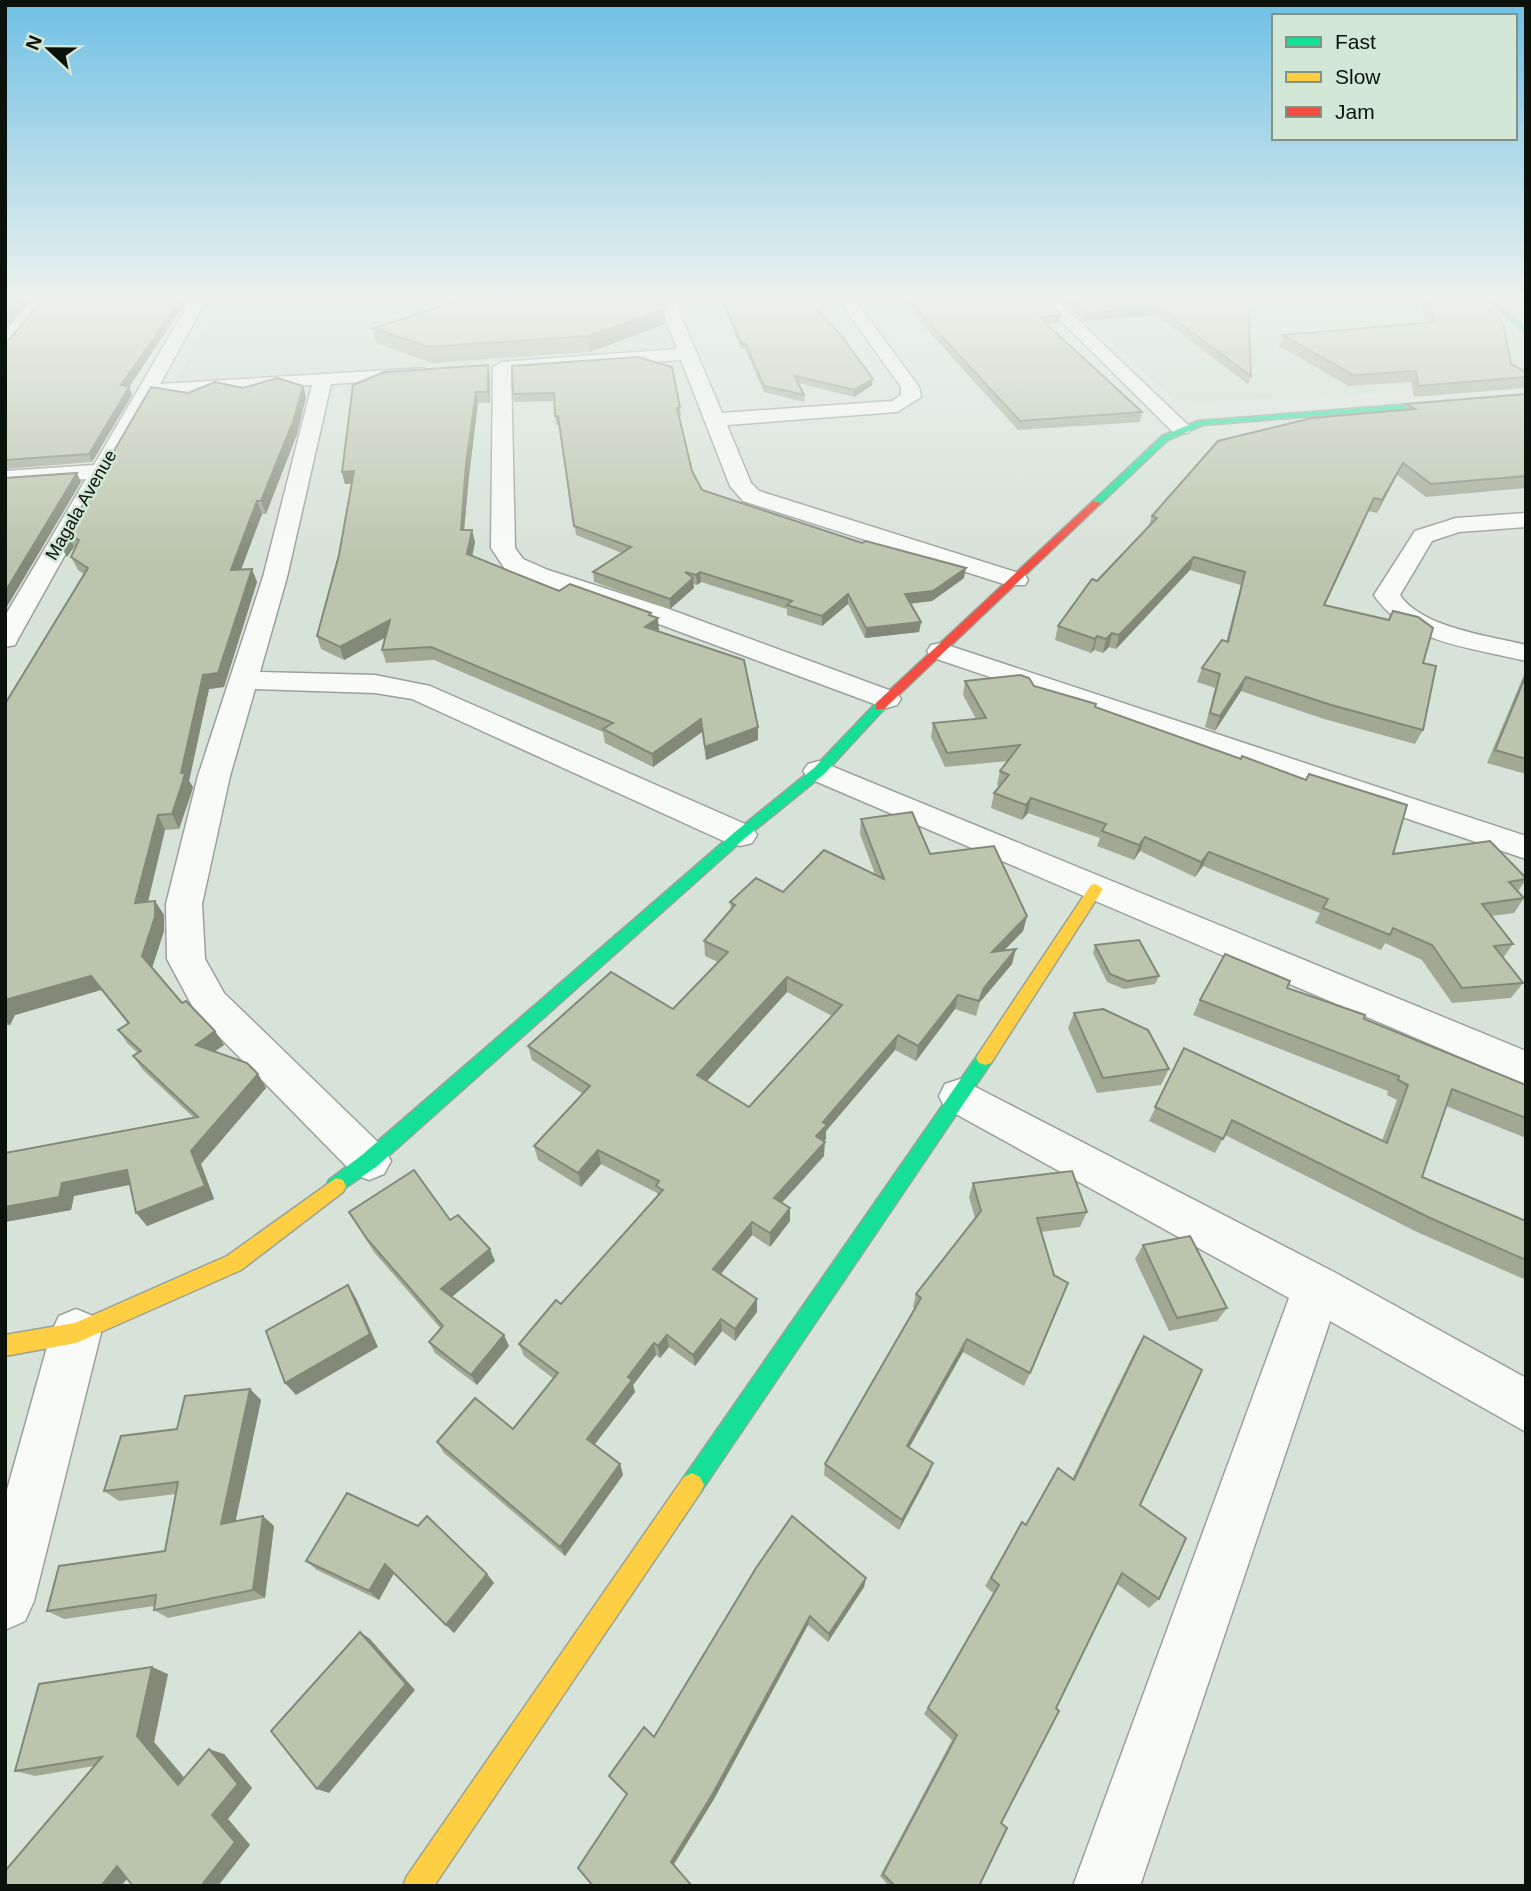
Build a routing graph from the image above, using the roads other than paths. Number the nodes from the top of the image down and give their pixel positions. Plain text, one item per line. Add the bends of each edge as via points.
1 (150, 387) edge
2 (196, 387) edge
3 (321, 387) edge
4 (496, 387) edge
5 (700, 387) edge
6 (910, 387) edge
7 (1138, 387) edge
8 (148, 390) junction
9 (1526, 397) edge
10 (713, 420) junction
11 (1181, 429) junction
12 (101, 471) junction
13 (5, 478) edge
14 (1526, 520) edge
15 (1016, 580) junction
16 (5, 639) edge
17 (941, 651) junction
18 (1526, 653) edge
19 (246, 680) junction
20 (887, 699) junction
21 (819, 771) junction
22 (740, 835) junction
23 (1526, 848) edge
24 (1096, 888) junction
25 (1526, 1069) edge
26 (960, 1096) junction
27 (369, 1161) junction
28 (1317, 1289) junction
29 (76, 1333) junction
30 (5, 1346) edge
31 (1526, 1406) edge
32 (5, 1601) edge
33 (416, 1886) edge
34 (1106, 1886) edge

1 - 8 street, Magala Avenue
2 - 8 street
3 - 19 street
4 - 20 street via 503,548 514,564
5 - 10 street
6 - 10 street via 911,397 897,406
7 - 11 street
8 - 12 street, Magala Avenue
9 - 11 street via 1258,417
10 - 15 street via 741,486 751,496
11 - 15 street via 1165,438
12 - 13 street
12 - 16 street, Magala Avenue
14 - 18 street via 1456,525 1423,536 1387,595 1391,607 1415,622
15 - 17 street
17 - 20 street
17 - 23 street
19 - 22 street via 375,684 420,692
19 - 27 street via 214,776 184,904 186,959 210,1003
20 - 21 street
21 - 22 street
21 - 24 street
22 - 27 street
24 - 25 street
24 - 26 street
26 - 28 street
26 - 33 street
27 - 29 street via 234,1263
28 - 31 street
28 - 34 street
29 - 30 street
29 - 32 street

